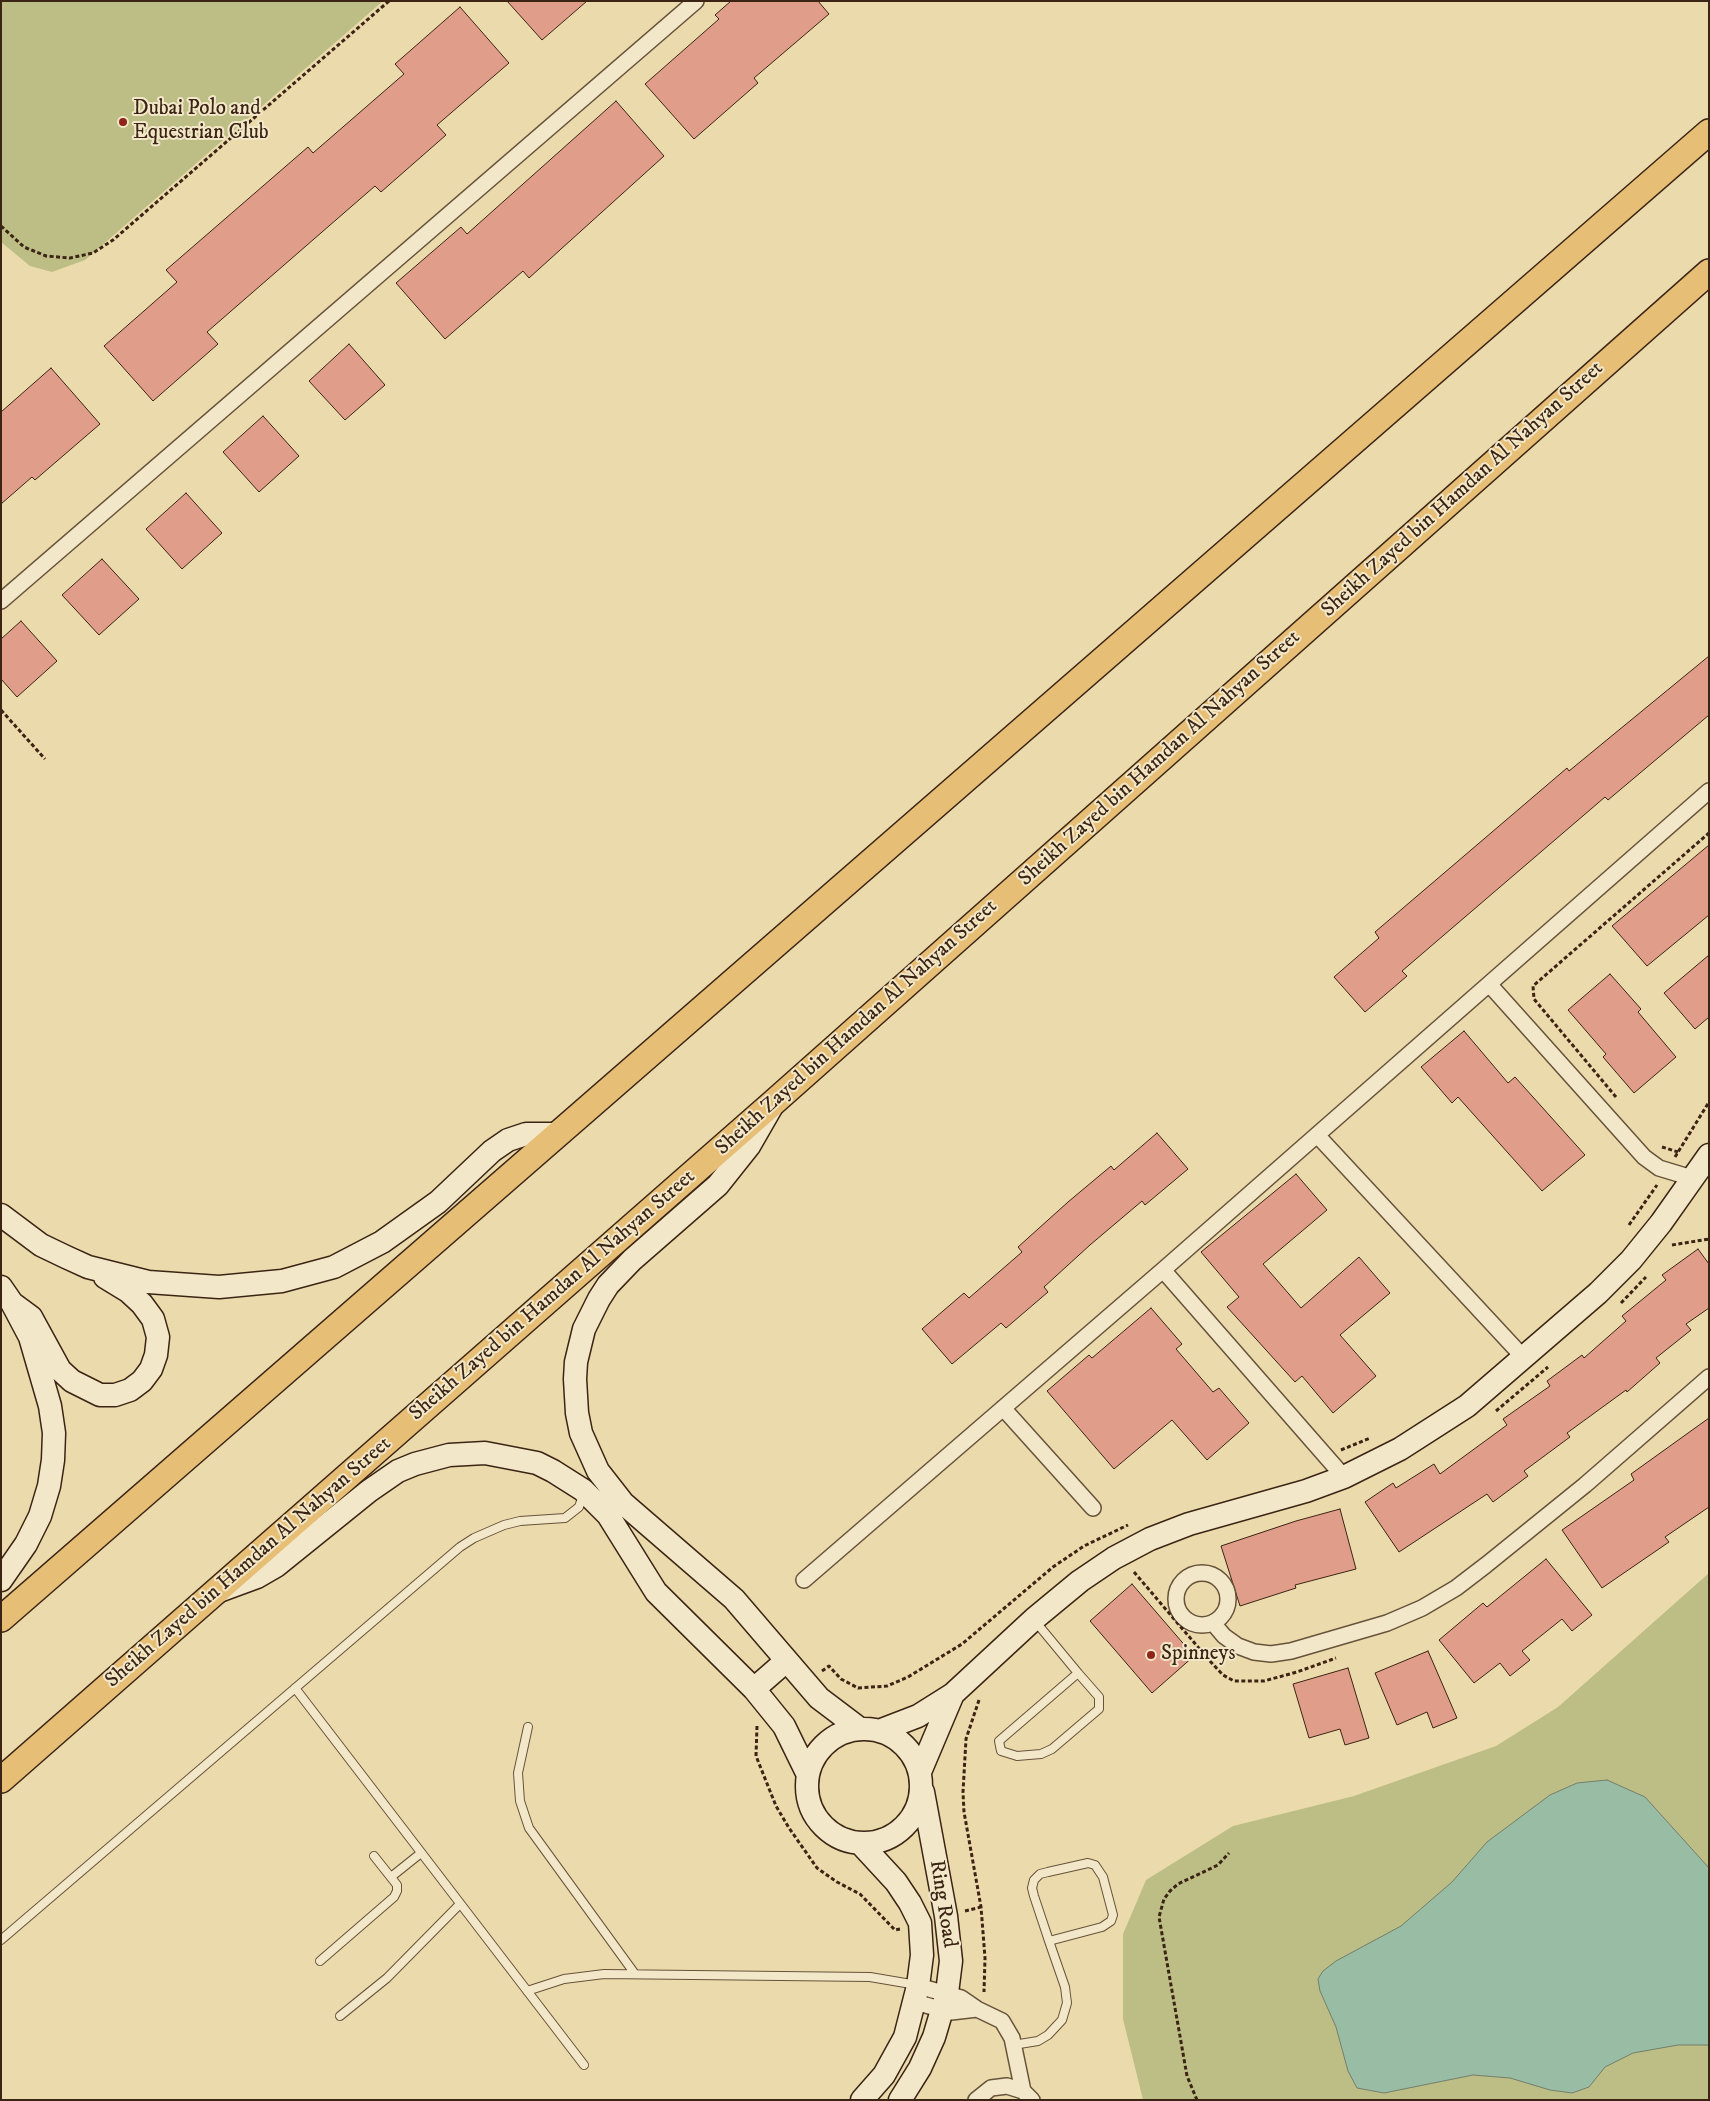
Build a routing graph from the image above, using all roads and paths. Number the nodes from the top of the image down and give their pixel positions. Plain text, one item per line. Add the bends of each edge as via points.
1 (389, 1) edge
2 (696, 1) edge
3 (1709, 119) edge
4 (1709, 132) edge
5 (1681, 156) junction
6 (1, 226) edge
7 (1709, 272) edge
8 (1, 601) edge
9 (1, 710) edge
10 (45, 759) dead end
11 (1709, 791) edge
12 (1709, 833) edge
13 (1489, 984) junction
14 (774, 1102) junction
15 (1709, 1102) edge
16 (1622, 1104) dead end
17 (558, 1134) junction
18 (1317, 1135) junction
19 (1660, 1146) dead end
20 (1678, 1152) junction
21 (1709, 1155) edge
22 (1667, 1170) junction
23 (1692, 1178) junction
24 (1, 1216) edge
25 (1624, 1233) dead end
26 (1677, 1238) dead end
27 (1709, 1239) edge
28 (1672, 1245) junction
29 (1666, 1252) dead end
30 (88, 1266) junction
31 (1163, 1270) junction
32 (1650, 1274) dead end
33 (7, 1295) edge
34 (1616, 1307) dead end
35 (1524, 1358) junction
36 (1549, 1366) dead end
37 (1709, 1377) edge
38 (1003, 1408) junction
39 (1490, 1416) dead end
40 (1374, 1437) dead end
41 (1327, 1459) junction
42 (1344, 1477) junction
43 (583, 1490) junction
44 (1093, 1508) dead end
45 (1136, 1522) dead end
46 (1140, 1568) dead end
47 (1134, 1572) junction
48 (1126, 1577) dead end
49 (1, 1580) edge
50 (804, 1580) dead end
51 (215, 1592) junction
52 (1, 1619) edge
53 (1034, 1619) junction
54 (1213, 1623) dead end
55 (1339, 1657) dead end
56 (786, 1661) junction
57 (1078, 1673) junction
58 (806, 1684) junction
59 (295, 1688) junction
60 (754, 1689) junction
61 (953, 1694) junction
62 (984, 1696) dead end
63 (773, 1711) junction
64 (528, 1727) dead end
65 (870, 1730) junction
66 (808, 1775) junction
67 (1, 1780) edge
68 (921, 1780) junction
69 (860, 1843) junction
70 (421, 1853) junction
71 (1229, 1853) dead end
72 (374, 1856) dead end
73 (391, 1877) junction
74 (460, 1904) junction
75 (920, 1923) junction
76 (1, 1940) edge
77 (1050, 1941) junction
78 (320, 1961) dead end
79 (635, 1974) junction
80 (527, 1990) junction
81 (916, 1994) junction
82 (945, 2002) junction
83 (977, 2009) junction
84 (340, 2016) dead end
85 (1014, 2047) junction
86 (584, 2065) dead end
87 (1001, 2086) junction
88 (1028, 2096) edge
89 (862, 2100) edge
90 (900, 2100) edge
91 (976, 2100) edge
92 (1197, 2100) edge

1 - 6 path via 113,240 93,252 70,258 46,256 24,247
2 - 8 street
3 - 5 main road
4 - 5 main road
5 - 17 main road
7 - 14 main road, Sheikh Zayed bin Hamdan Al Nahyan Street
9 - 10 path
11 - 13 street
12 - 16 path via 1533,986 1534,999
13 - 18 street
13 - 22 street via 1644,1157
14 - 51 main road, Sheikh Zayed bin Hamdan Al Nahyan Street
14 - 56 street via 749,1146 718,1185 608,1285 584,1330 575,1379 581,1433 609,1488 734,1599
15 - 20 path
17 - 30 street via 526,1134 508,1140 409,1224 359,1256 308,1275 219,1288 148,1282
17 - 52 main road
18 - 31 street
18 - 35 street
19 - 20 path
20 - 22 path
21 - 23 street
22 - 23 street
22 - 25 path
23 - 35 street via 1631,1260
24 - 30 street via 42,1245
26 - 28 path
27 - 28 path
28 - 29 path
30 - 33 street via 128,1291 153,1319 158,1337 156,1355 151,1369 130,1390 116,1395 100,1395 72,1381 60,1370 31,1317
31 - 38 street
31 - 41 street
32 - 34 path
33 - 49 street via 30,1337 50,1406 54,1460 40,1516 26,1544
35 - 42 street via 1467,1406 1427,1434
36 - 39 path
37 - 54 street via 1486,1565 1422,1608 1387,1623 1271,1654 1238,1646
38 - 44 street
38 - 50 street
40 - 41 path via 1348,1446
41 - 42 street
42 - 53 street via 1306,1492 1189,1524 1150,1539 1080,1581
43 - 51 street via 537,1464 502,1455 467,1453 432,1458 383,1480 276,1566 257,1577
43 - 59 lane via 579,1507 565,1518 504,1525 460,1547
43 - 60 street via 608,1515 656,1592
45 - 58 path via 1084,1546 1053,1567 962,1644 908,1677 887,1686 858,1688 841,1679 829,1666
46 - 47 path
47 - 48 path
47 - 55 path via 1209,1660 1234,1681 1264,1681
51 - 67 main road, Sheikh Zayed bin Hamdan Al Nahyan Street
53 - 57 lane
53 - 61 street
56 - 58 street
56 - 60 street
57 - 57 lane via 999,1740 1001,1751 1017,1756 1041,1754 1057,1746 1099,1710 1099,1698
58 - 65 street via 832,1709
59 - 70 lane
59 - 76 lane
60 - 63 street
61 - 65 street via 918,1716
61 - 68 street
62 - 83 path via 978,1702 966,1739 963,1778 964,1812 981,1907 985,1958 984,1992
63 - 66 street via 792,1739
63 - 75 path via 756,1728 756,1756 776,1806 789,1828 817,1868 860,1894 895,1930
64 - 79 lane via 518,1773 520,1801 529,1828
65 - 66 street via 842,1733 826,1743 814,1757
65 - 68 street via 893,1737 905,1746 914,1758
66 - 69 street via 807,1794 813,1812 825,1828 841,1839
68 - 69 street via 919,1803 903,1829 875,1843
68 - 82 street, Ring Road via 950,1938 951,1961
69 - 75 street, Ring Road via 896,1882
70 - 73 lane
70 - 74 lane
71 - 92 path via 1218,1865 1170,1891 1159,1917 1186,2076
72 - 73 lane
73 - 78 lane via 397,1885 394,1898
74 - 80 lane
74 - 84 lane via 387,1978
75 - 81 street, Ring Road via 922,1955
77 - 77 lane via 1034,1896 1034,1880 1048,1872 1088,1863 1095,1865 1103,1877 1111,1921 1102,1927
77 - 85 lane via 1067,1994 1065,2012 1057,2028 1048,2035
79 - 80 lane via 584,1975
79 - 81 lane via 870,1977
80 - 86 lane
81 - 82 street
81 - 89 street, Ring Road via 905,2037 884,2074
82 - 83 street via 960,2013
82 - 90 street, Ring Road via 927,2052
83 - 85 street via 1002,2021
85 - 87 street
85 - 88 street
87 - 88 street via 1012,2087
87 - 91 street via 991,2088

